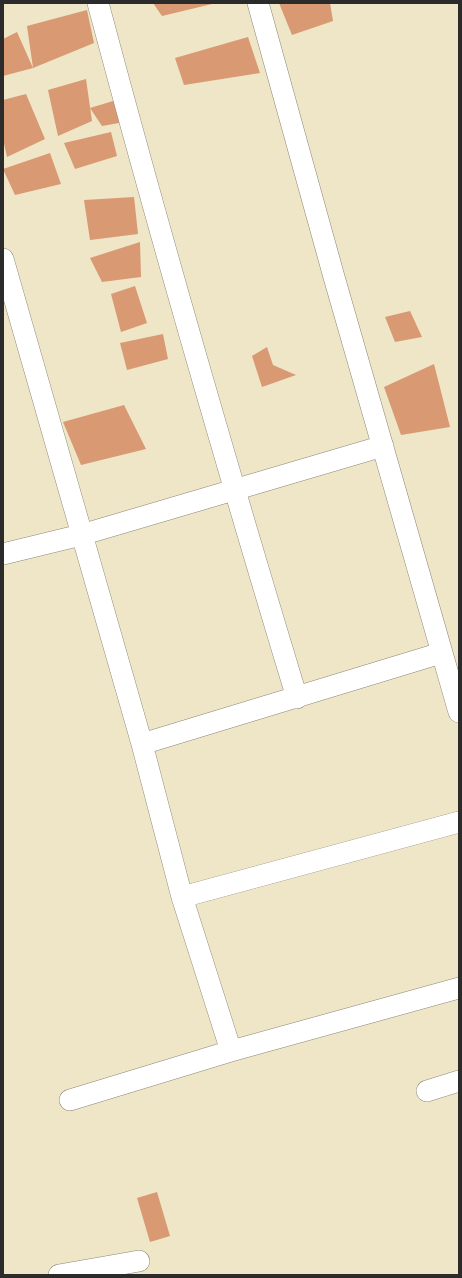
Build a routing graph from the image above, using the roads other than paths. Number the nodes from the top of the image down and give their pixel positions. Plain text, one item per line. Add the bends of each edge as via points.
1 (98, 3) edge
2 (258, 3) edge
3 (3, 259) edge
4 (382, 446) junction
5 (234, 489) junction
6 (81, 535) junction
7 (3, 554) edge
8 (441, 653) junction
9 (297, 698) junction
10 (459, 712) edge
11 (142, 744) junction
12 (459, 822) edge
13 (182, 897) junction
14 (459, 988) edge
15 (231, 1051) junction
16 (459, 1080) edge
17 (427, 1091) dead end
18 (70, 1100) dead end
19 (138, 1261) dead end
20 (59, 1275) edge

1 - 5 street via 151,200
2 - 4 street
3 - 6 street
4 - 5 street
4 - 8 street
5 - 6 street
5 - 9 street
6 - 7 street
6 - 11 street
8 - 9 street
8 - 10 street
9 - 11 street
11 - 13 street
12 - 13 street
13 - 15 street
14 - 15 street
15 - 18 street
16 - 17 street
19 - 20 street

